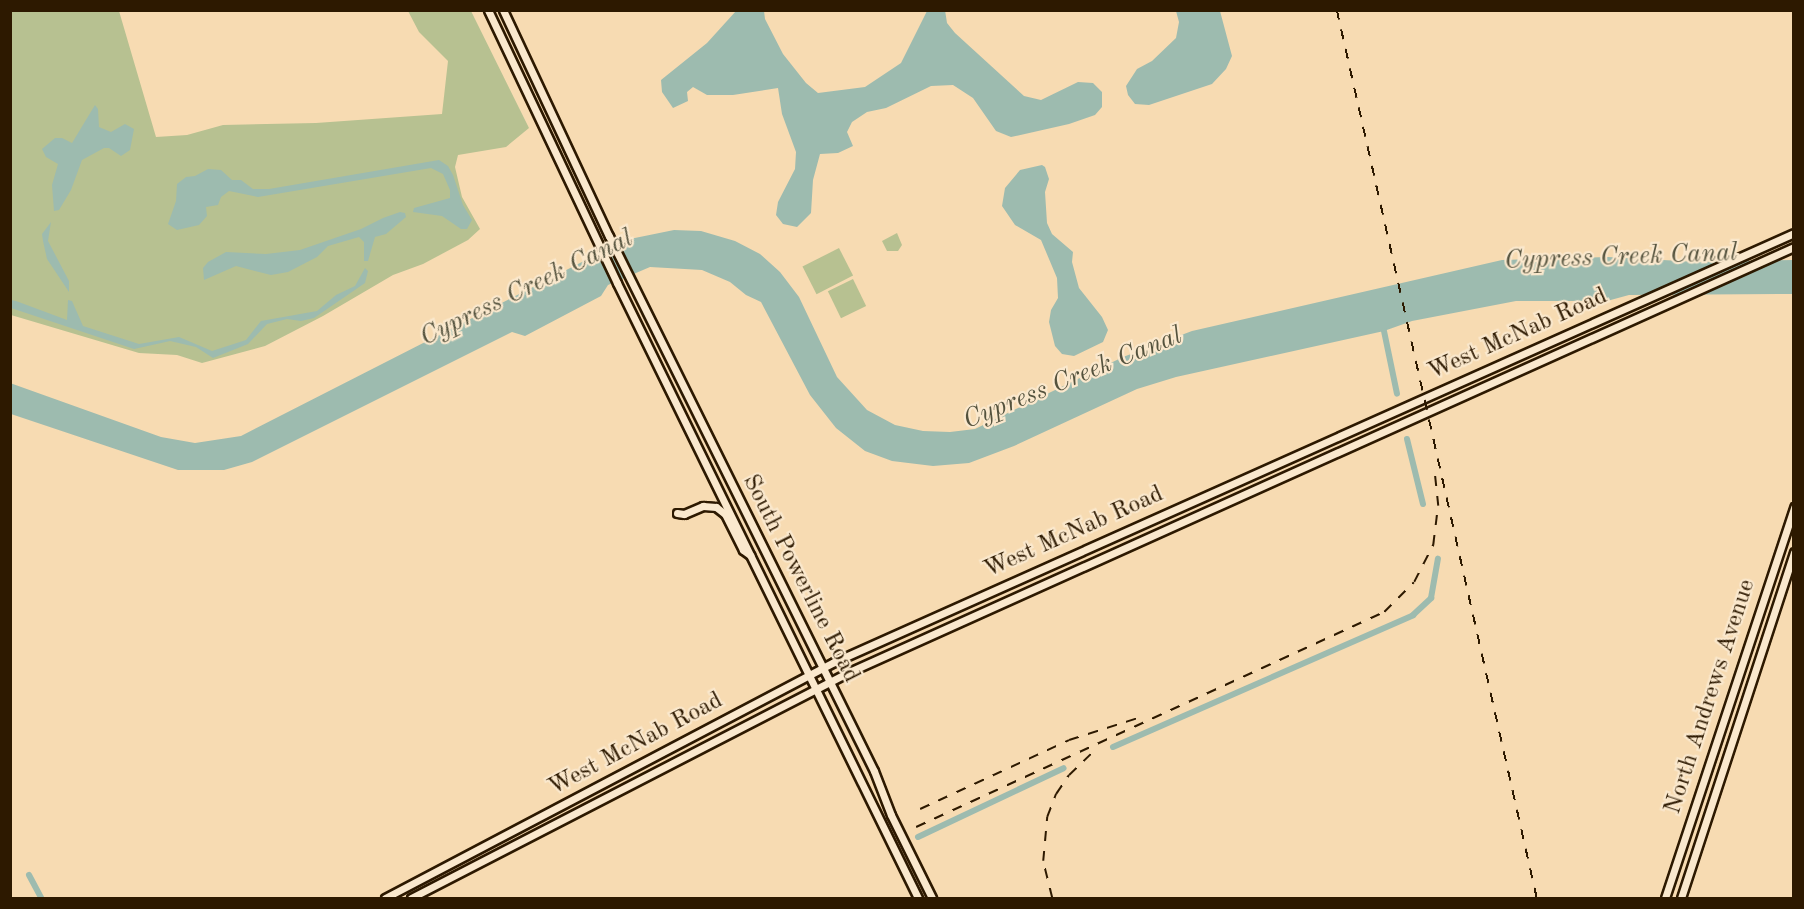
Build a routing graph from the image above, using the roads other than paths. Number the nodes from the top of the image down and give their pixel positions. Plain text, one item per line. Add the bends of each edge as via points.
1 (488, 10) edge
2 (503, 10) edge
3 (1793, 235) edge
4 (1794, 247) edge
5 (1377, 420) junction
6 (1382, 431) junction
7 (1794, 507) edge
8 (677, 513) dead end
9 (1794, 552) edge
10 (753, 557) junction
11 (824, 668) junction
12 (810, 676) junction
13 (830, 681) junction
14 (816, 688) junction
15 (385, 898) edge
16 (411, 898) edge
17 (918, 898) edge
18 (932, 898) edge
19 (1665, 898) edge
20 (1681, 898) edge

1 - 10 main road, South Powerline Road via 617,284
2 - 11 main road, South Powerline Road via 609,236
3 - 5 main road, West McNab Road
4 - 6 main road, West McNab Road
5 - 6 main road
5 - 11 main road, West McNab Road
6 - 13 main road, West McNab Road
7 - 19 main road, North Andrews Avenue
8 - 10 main road via 716,507 725,514 743,550
9 - 20 main road, North Andrews Avenue
10 - 12 main road, South Powerline Road
11 - 12 main road, West McNab Road
11 - 13 main road, South Powerline Road
12 - 14 main road, South Powerline Road
12 - 15 main road, West McNab Road
13 - 14 main road, West McNab Road
13 - 18 main road, South Powerline Road
14 - 16 main road, West McNab Road
14 - 17 main road, South Powerline Road

